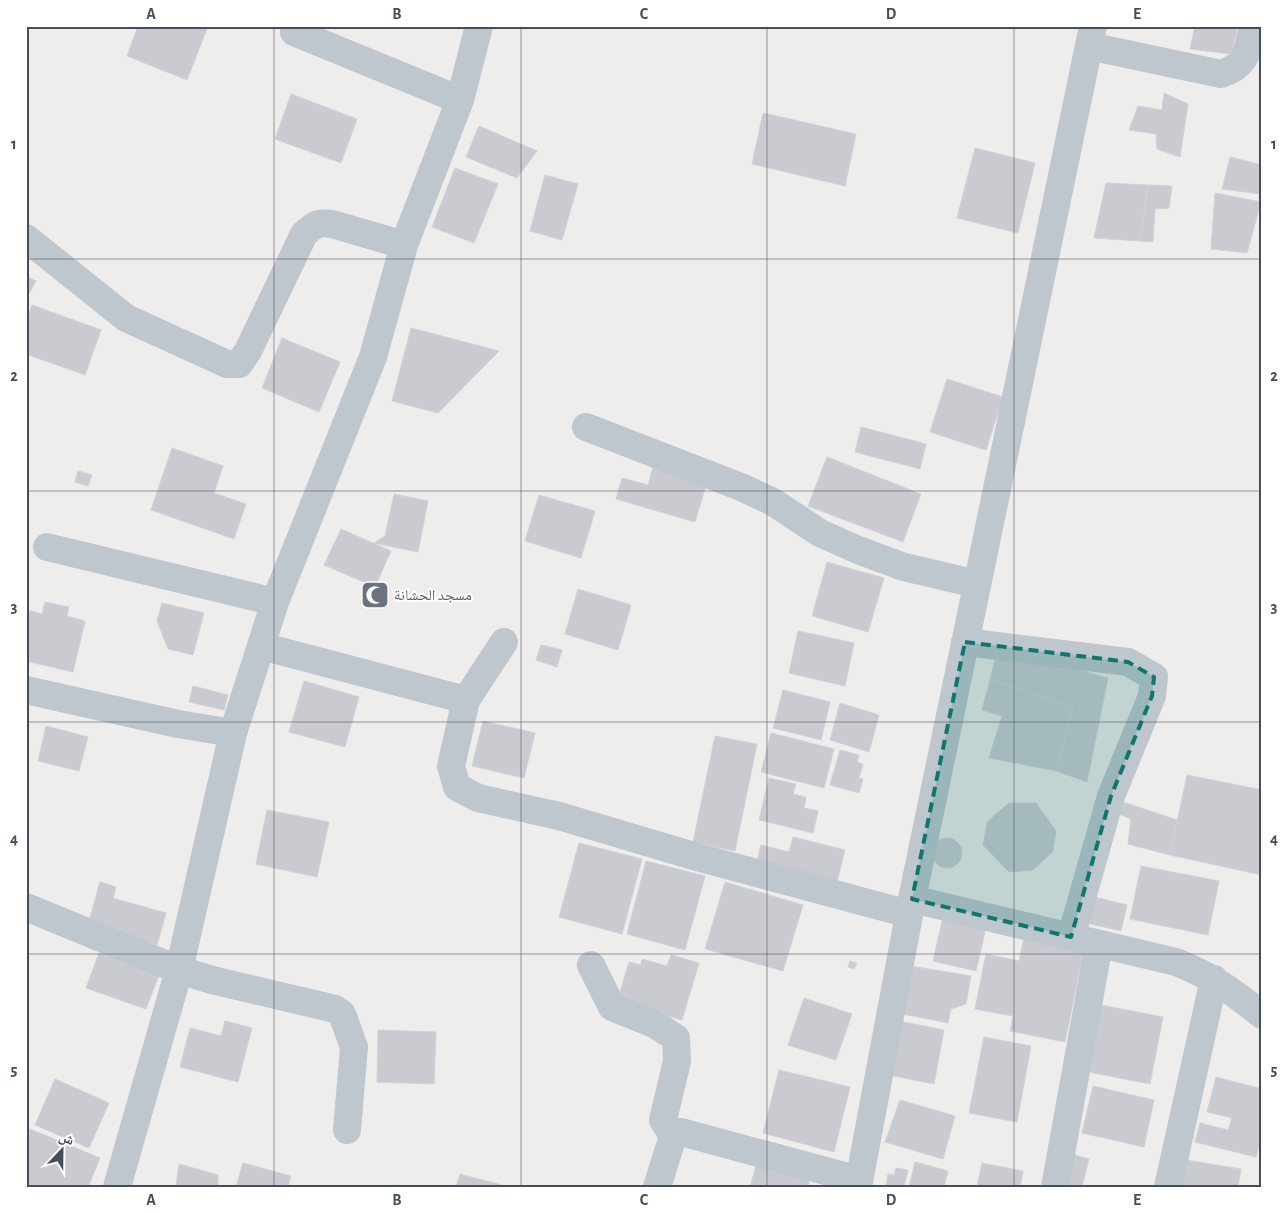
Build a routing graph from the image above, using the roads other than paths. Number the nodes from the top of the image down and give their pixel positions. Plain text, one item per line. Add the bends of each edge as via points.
1 (479, 26) edge
2 (1253, 26) edge
3 (294, 32) dead end
4 (1091, 36) edge
5 (460, 100) junction
6 (26, 238) edge
7 (404, 244) junction
8 (586, 427) dead end
9 (47, 547) dead end
10 (977, 584) junction
11 (275, 602) junction
12 (504, 642) dead end
13 (966, 642) junction
14 (261, 646) junction
15 (26, 690) edge
16 (466, 700) junction
17 (233, 733) junction
18 (26, 907) edge
19 (911, 907) junction
20 (1071, 937) junction
21 (1099, 944) junction
22 (591, 965) dead end
23 (179, 970) junction
24 (1214, 979) junction
25 (1262, 1015) edge
26 (348, 1130) dead end
27 (673, 1136) junction
28 (859, 1184) edge
29 (117, 1187) edge
30 (657, 1187) edge
31 (1055, 1187) edge
32 (1168, 1187) edge

1 - 5 street
2 - 4 street via 1245,58 1233,70 1221,74
3 - 5 street
4 - 10 street
5 - 7 street
6 - 7 street via 126,318 228,364 239,364 248,351 304,234 314,226 320,222 332,224
7 - 11 street via 373,357
8 - 10 street via 741,487 773,502 820,534 858,550 904,567
9 - 11 street
10 - 13 street
11 - 14 street
12 - 16 street
13 - 19 street
13 - 20 street via 1128,662 1154,676 1152,696 1110,796
14 - 16 street
14 - 17 street
15 - 17 street
16 - 19 street via 451,766 457,787 478,798 559,816 697,857
17 - 23 street
18 - 23 street
19 - 20 street
19 - 28 street
20 - 21 street
21 - 24 street via 1176,962
21 - 31 street
22 - 27 street via 612,1008 654,1024 676,1038 677,1061 663,1120
23 - 26 street via 335,1009 342,1014 354,1047
23 - 29 street
24 - 25 street
24 - 32 street
27 - 28 street via 681,1132
27 - 30 street

